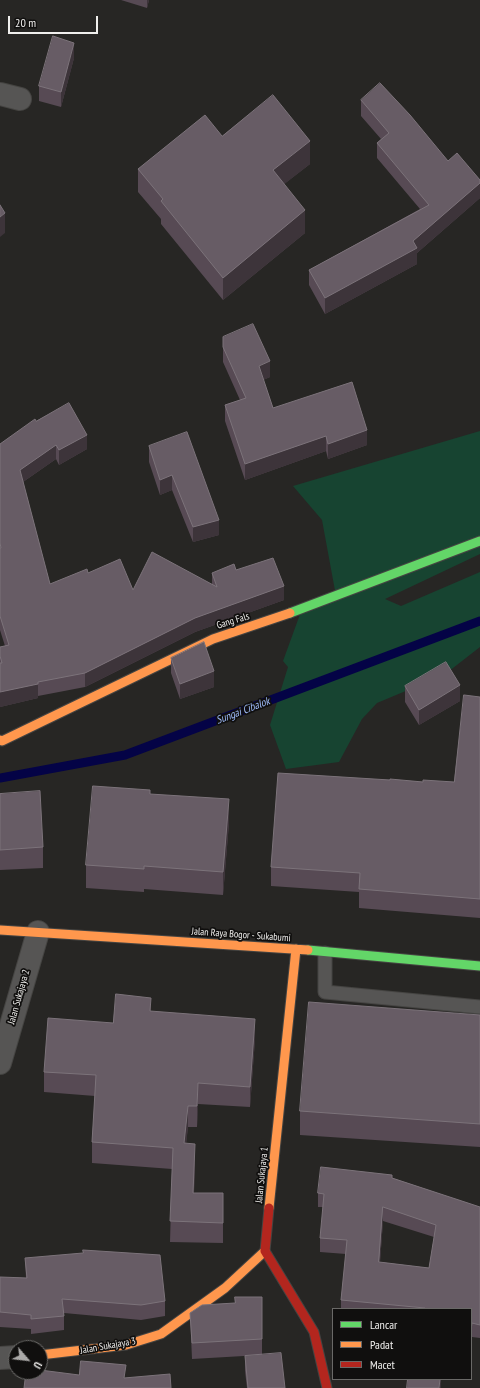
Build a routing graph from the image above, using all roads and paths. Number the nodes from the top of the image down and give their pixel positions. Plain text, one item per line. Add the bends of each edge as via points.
1 (480, 541) edge
2 (0, 740) edge
3 (0, 930) edge
4 (38, 932) junction
5 (296, 949) junction
6 (326, 952) junction
7 (480, 966) edge
8 (480, 1007) edge
9 (0, 1063) edge
10 (265, 1251) junction
11 (48, 1354) edge
12 (327, 1388) edge

1 - 2 main road, Gang Fals via 266,622 213,639
3 - 4 main road, Jalan Raya Bogor - Sukabumi
4 - 5 main road, Jalan Raya Bogor - Sukabumi
4 - 9 street, Jalan Sukajaya 2
5 - 6 main road, Jalan Raya Bogor - Sukabumi
5 - 10 main road, Jalan Sukajaya 1
6 - 7 main road, Jalan Raya Bogor - Sukabumi
6 - 8 lane via 325,992
10 - 11 main road, Jalan Sukajaya 3 via 225,1288 161,1334 126,1345
10 - 12 main road via 314,1332

